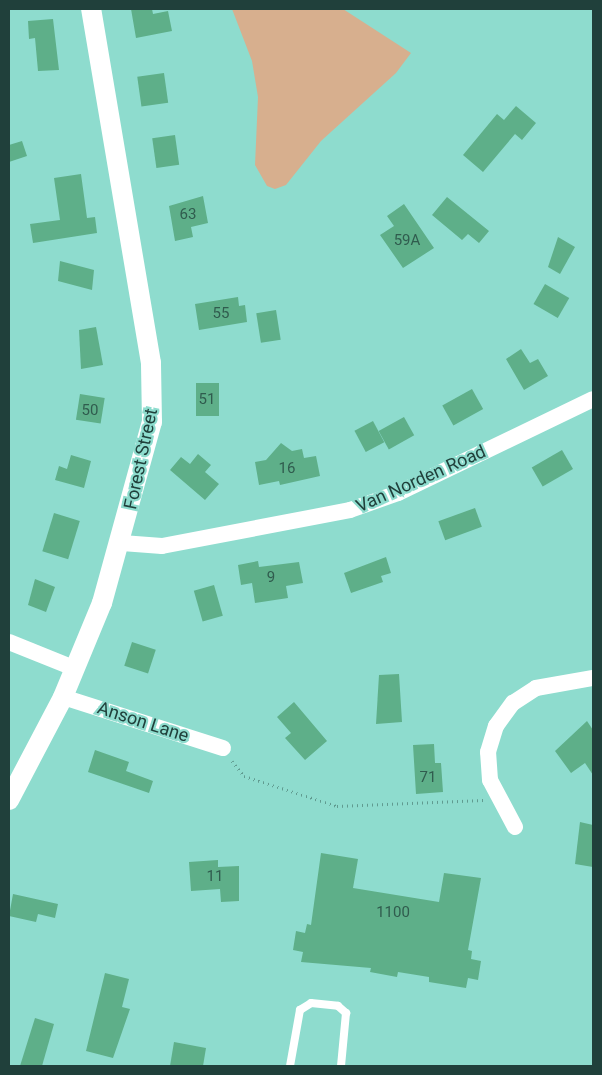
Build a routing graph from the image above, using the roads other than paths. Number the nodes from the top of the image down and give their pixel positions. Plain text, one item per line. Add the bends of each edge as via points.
1 (91, 9) edge
2 (593, 399) edge
3 (122, 543) junction
4 (9, 642) edge
5 (76, 669) junction
6 (593, 678) edge
7 (63, 697) junction
8 (223, 748) road end
9 (9, 800) edge
10 (515, 826) dead end
11 (290, 1066) edge
12 (341, 1066) edge

1 - 3 street, Forest Street via 153,381 148,446
2 - 3 street, Van Norden Road via 398,493 350,510 158,546
3 - 5 street, Forest Street
4 - 5 street
5 - 7 street, Forest Street
6 - 10 street via 536,688 506,711 488,752 497,799
7 - 8 street, Anson Lane
7 - 9 street, Forest Street
11 - 12 lane via 300,1010 311,1003 338,1006 346,1013

